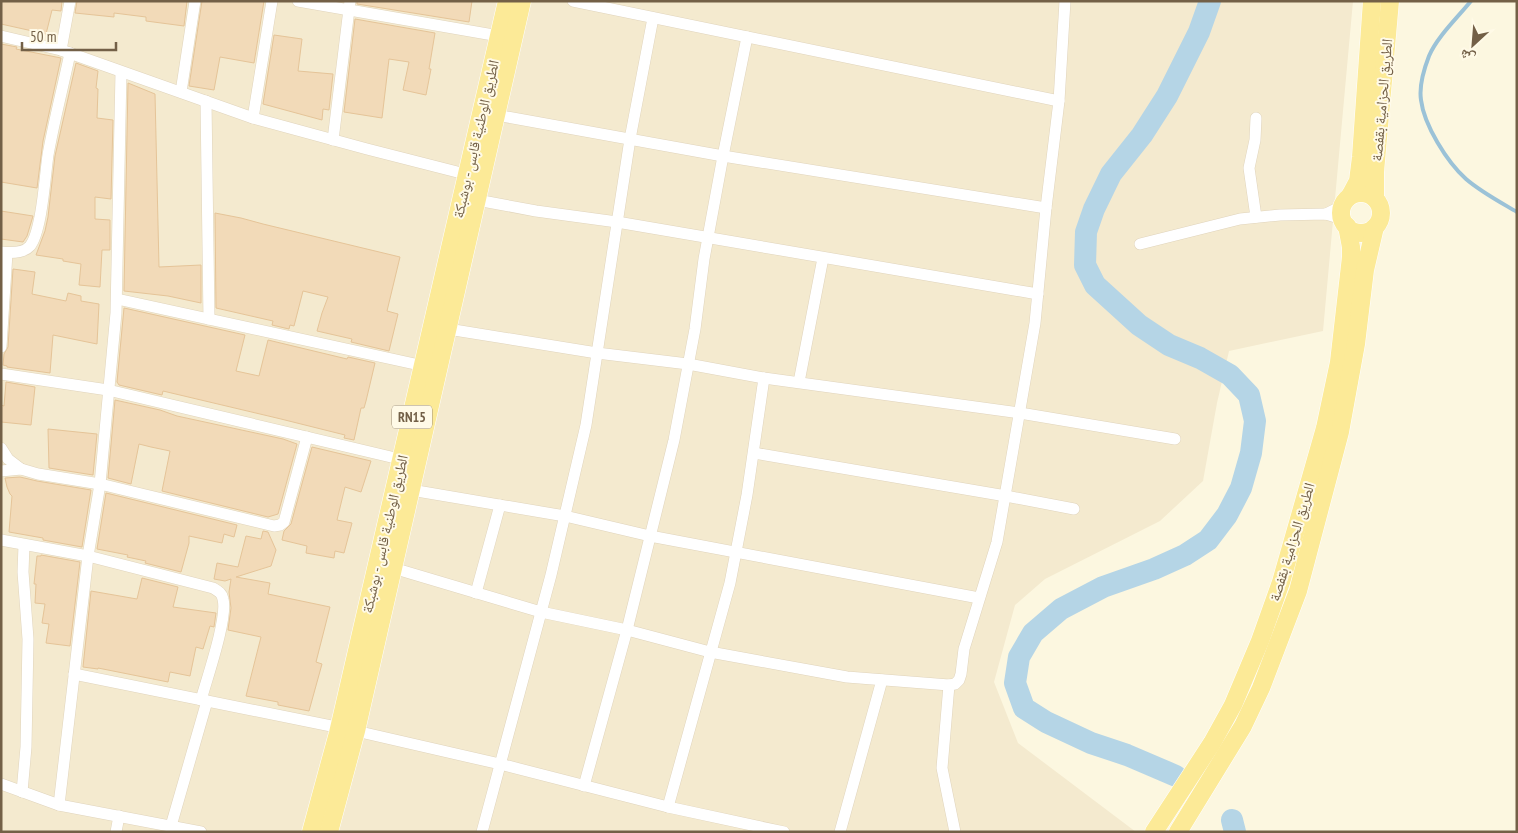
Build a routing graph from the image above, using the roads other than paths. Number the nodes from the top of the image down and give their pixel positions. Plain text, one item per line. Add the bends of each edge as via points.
1 (70, 1) edge
2 (195, 1) edge
3 (272, 1) edge
4 (298, 1) edge
5 (507, 1) edge
6 (522, 1) edge
7 (572, 1) edge
8 (1065, 1) edge
9 (1372, 1) edge
10 (1390, 1) edge
11 (349, 6) edge
12 (653, 18) junction
13 (1, 36) edge
14 (499, 36) junction
15 (747, 37) junction
16 (66, 52) junction
17 (121, 72) junction
18 (181, 92) junction
19 (1059, 100) junction
20 (206, 101) junction
21 (496, 115) junction
22 (253, 118) junction
23 (1256, 118) dead end
24 (630, 139) junction
25 (333, 140) junction
26 (723, 156) junction
27 (475, 176) junction
28 (1375, 198) junction
29 (477, 200) junction
30 (1046, 208) junction
31 (1342, 212) junction
32 (1256, 217) junction
33 (617, 222) junction
34 (1375, 227) junction
35 (708, 239) junction
36 (1140, 244) dead end
37 (4, 252) edge
38 (824, 258) junction
39 (1038, 294) junction
40 (118, 299) junction
41 (209, 319) junction
42 (448, 329) junction
43 (1, 347) edge
44 (597, 353) junction
45 (688, 364) junction
46 (424, 366) junction
47 (1, 374) edge
48 (764, 378) junction
49 (799, 382) junction
50 (108, 390) junction
51 (1020, 413) junction
52 (306, 437) junction
53 (1175, 439) dead end
54 (1, 448) edge
55 (754, 453) junction
56 (410, 462) junction
57 (21, 469) junction
58 (1, 471) edge
59 (100, 484) junction
60 (411, 490) junction
61 (1006, 496) junction
62 (500, 505) junction
63 (1074, 510) dead end
64 (565, 516) junction
65 (650, 536) junction
66 (1, 540) edge
67 (24, 545) junction
68 (737, 552) junction
69 (88, 556) junction
70 (393, 568) junction
71 (476, 593) junction
72 (980, 598) junction
73 (540, 612) junction
74 (627, 630) junction
75 (710, 652) junction
76 (74, 674) junction
77 (882, 680) junction
78 (949, 685) junction
79 (204, 700) junction
80 (348, 730) junction
81 (500, 764) junction
82 (1, 784) edge
83 (584, 786) junction
84 (22, 792) junction
85 (59, 805) junction
86 (668, 807) junction
87 (119, 816) junction
88 (171, 826) junction
89 (116, 832) edge
90 (201, 832) edge
91 (312, 832) edge
92 (329, 832) edge
93 (482, 832) edge
94 (784, 832) edge
95 (840, 832) edge
96 (955, 832) edge
97 (1154, 832) edge
98 (1178, 832) edge

1 - 16 street
2 - 18 street
3 - 22 street
4 - 11 street
5 - 14 main road, الطريق الوطنية قابس - بوشبكة / RN15
6 - 21 main road, الطريق الوطنية قابس - بوشبكة / RN15
7 - 12 street
8 - 19 street
9 - 31 main road, الطريق الحزامية بقفصة via 1362,157 1358,181
10 - 28 main road, الطريق الحزامية بقفصة
11 - 14 street
11 - 25 street
12 - 15 street
12 - 24 street
13 - 16 street
14 - 27 main road, الطريق الوطنية قابس - بوشبكة / RN15
15 - 19 street
15 - 26 street
16 - 17 street
16 - 37 street via 35,238 30,247 22,251
17 - 18 street
17 - 40 street
18 - 20 street
19 - 30 street
20 - 22 street
20 - 41 street
21 - 24 street
21 - 27 main road, الطريق الوطنية قابس - بوشبكة / RN15
22 - 25 street
23 - 32 street via 1249,168
24 - 26 street
24 - 33 street
25 - 27 street
26 - 30 street
26 - 35 street
27 - 29 main road, الطريق الوطنية قابس - بوشبكة / RN15
27 - 46 main road, الطريق الوطنية قابس - بوشبكة / RN15
28 - 31 main road via 1363,192
28 - 34 main road via 1382,216
29 - 33 street
29 - 42 main road, الطريق الوطنية قابس - بوشبكة / RN15
30 - 39 street
31 - 32 street
31 - 34 main road via 1357,232 1364,233
31 - 97 main road, الطريق الحزامية بقفصة via 1351,257 1339,362 1325,428 1281,582 1233,705
32 - 36 street
33 - 35 street
33 - 44 street
34 - 98 main road, الطريق الحزامية بقفصة via 1365,270 1342,424 1298,591 1243,726
35 - 38 street
35 - 45 street
37 - 43 street
38 - 39 street
38 - 49 street
39 - 51 street
40 - 41 street
40 - 50 street
41 - 46 street
42 - 44 street
42 - 56 main road, الطريق الوطنية قابس - بوشبكة / RN15
44 - 45 street
44 - 64 street via 586,425
45 - 48 street
45 - 65 street via 674,440
46 - 56 main road, الطريق الوطنية قابس - بوشبكة / RN15
47 - 50 street
48 - 49 street
48 - 55 street
49 - 51 street
50 - 52 street
50 - 59 street
51 - 53 street
51 - 61 street
52 - 56 street
52 - 59 street via 284,522 280,525 269,526
54 - 57 street via 8,459
55 - 61 street
55 - 68 street
56 - 60 main road, الطريق الوطنية قابس - بوشبكة / RN15
56 - 80 main road, الطريق الوطنية قابس - بوشبكة / RN15
57 - 58 street
57 - 59 street
59 - 69 street
60 - 62 street
60 - 70 main road, الطريق الوطنية قابس - بوشبكة / RN15
61 - 63 street
61 - 72 street via 997,542
62 - 64 street
62 - 71 street
64 - 65 street
64 - 73 street
65 - 68 street
65 - 74 street
66 - 67 street
67 - 69 street
67 - 84 street via 27,657
68 - 72 street
68 - 75 street
69 - 76 street
69 - 79 street via 220,592 224,615
70 - 71 street
70 - 80 main road, الطريق الوطنية قابس - بوشبكة / RN15
71 - 73 street
72 - 78 street via 964,649 959,680
73 - 74 street
73 - 81 street
74 - 75 street
74 - 83 street
75 - 77 street via 826,674
75 - 86 street
76 - 79 street
76 - 85 street
77 - 78 street
77 - 95 street
78 - 96 street via 942,768
79 - 80 street
79 - 88 street
80 - 81 street
80 - 91 main road, الطريق الوطنية قابس - بوشبكة / RN15
80 - 92 main road, الطريق الوطنية قابس - بوشبكة / RN15
81 - 83 street
81 - 93 street
82 - 84 street
83 - 86 street
84 - 85 street
85 - 87 street
86 - 94 street
87 - 88 street
87 - 89 street
88 - 90 street

